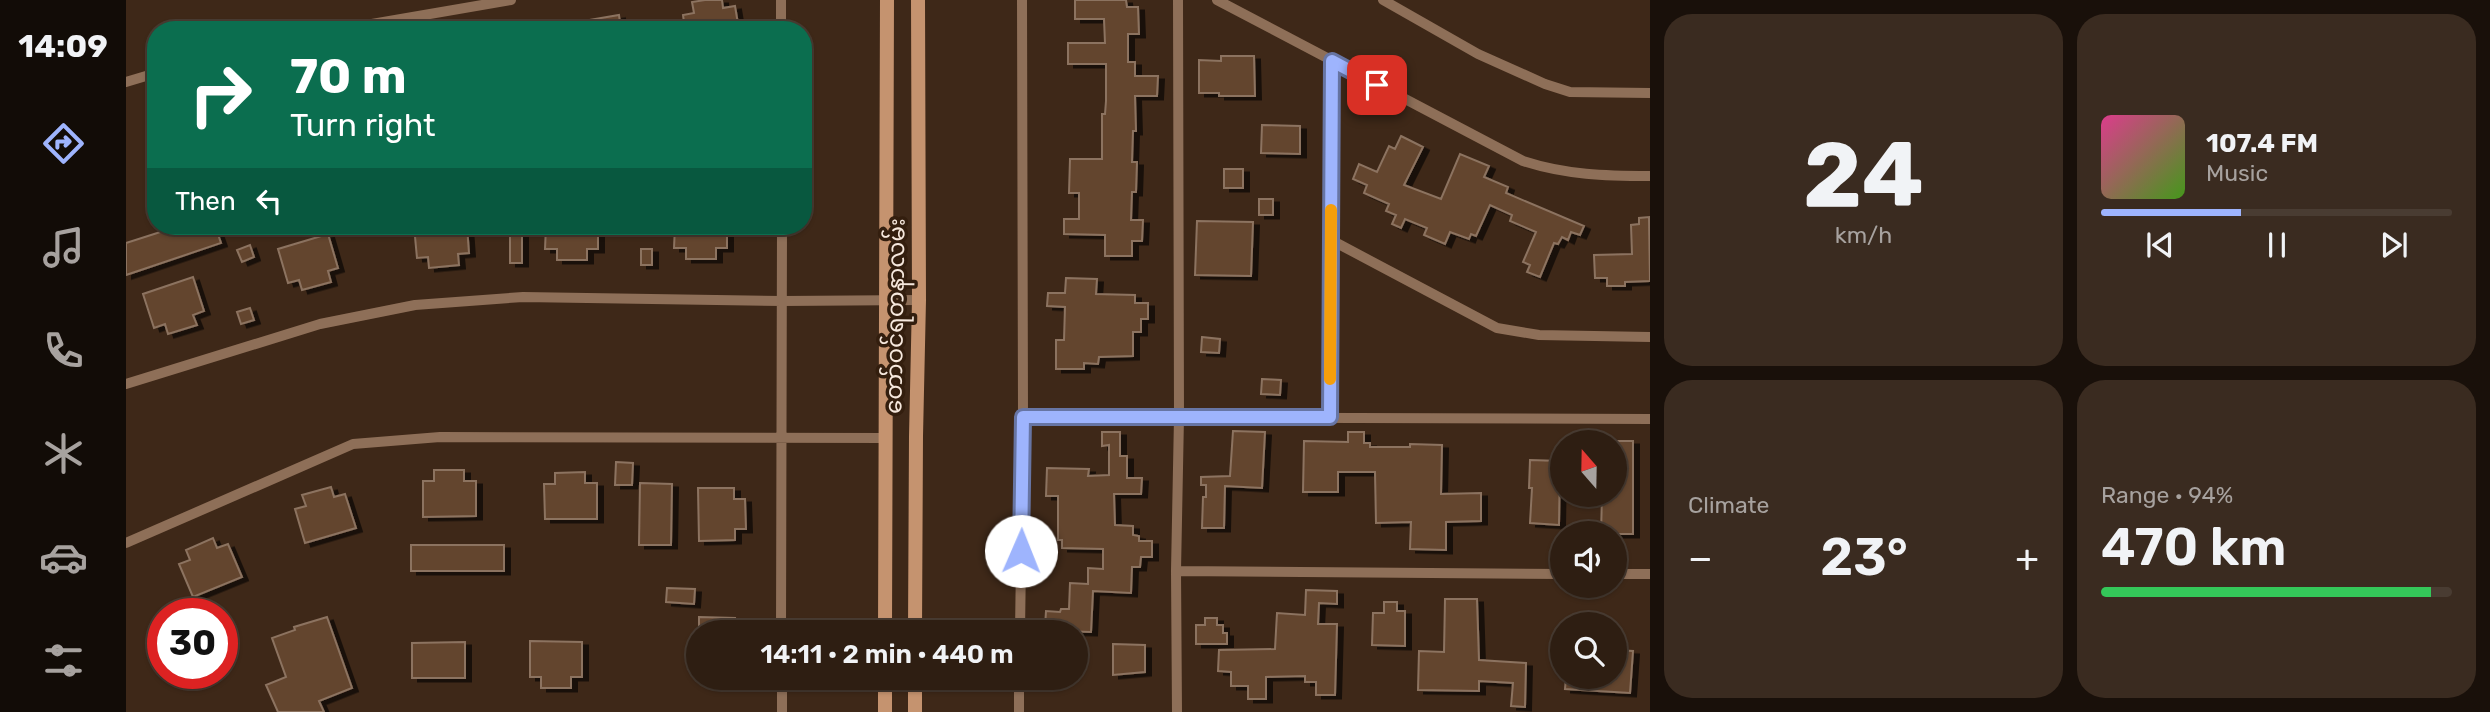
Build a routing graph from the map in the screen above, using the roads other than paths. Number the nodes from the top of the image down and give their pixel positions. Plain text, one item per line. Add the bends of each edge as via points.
1 (511, 0) edge
2 (781, 0) edge
3 (887, 0) edge
4 (918, 0) edge
5 (1022, 0) edge
6 (1178, 0) edge
7 (1217, 0) edge
8 (1389, 2) edge
9 (389, 21) edge
10 (781, 21) edge
11 (1332, 61) junction
12 (147, 76) edge
13 (126, 82) edge
14 (1650, 93) edge
15 (1650, 176) edge
16 (782, 235) edge
17 (1331, 240) junction
18 (887, 300) junction
19 (919, 300) junction
20 (782, 301) junction
21 (1650, 337) edge
22 (126, 384) edge
23 (1023, 417) junction
24 (1179, 417) junction
25 (1330, 417) junction
26 (1650, 419) edge
27 (780, 436) junction
28 (886, 438) junction
29 (126, 543) edge
30 (1176, 571) junction
31 (1550, 574) edge
32 (1627, 574) edge
33 (1650, 574) edge
34 (781, 620) edge
35 (885, 620) edge
36 (915, 620) edge
37 (1020, 620) edge
38 (782, 690) edge
39 (885, 690) edge
40 (915, 690) edge
41 (1019, 690) edge
42 (782, 712) edge
43 (885, 712) edge
44 (915, 712) edge
45 (1019, 712) edge
46 (1177, 712) edge

1 - 9 street
2 - 10 street
3 - 18 main road, တော်ဝင်ရတနာလမ်း
4 - 19 main road, တော်ဝင်ရတနာလမ်း
5 - 23 street
6 - 24 street
7 - 11 street
8 - 14 street via 1478,54 1545,84 1570,92
11 - 15 street via 1523,161 1581,175
11 - 17 street
12 - 13 street
16 - 20 street
17 - 21 street via 1497,328 1539,335
17 - 25 street
18 - 19 street
18 - 20 street
18 - 28 main road, တော်ဝင်ရတနာလမ်း
19 - 36 main road, တော်ဝင်ရတနာလမ်း
20 - 22 street via 523,297 415,305 320,324
20 - 27 street
23 - 24 street
23 - 37 street
24 - 25 street
24 - 30 street
25 - 26 street
27 - 28 street
27 - 29 street via 440,437 353,444
27 - 34 street
28 - 35 main road, တော်ဝင်ရတနာလမ်း
30 - 31 street
30 - 46 street
32 - 33 street
38 - 42 street
39 - 43 main road
40 - 44 main road
41 - 45 street

